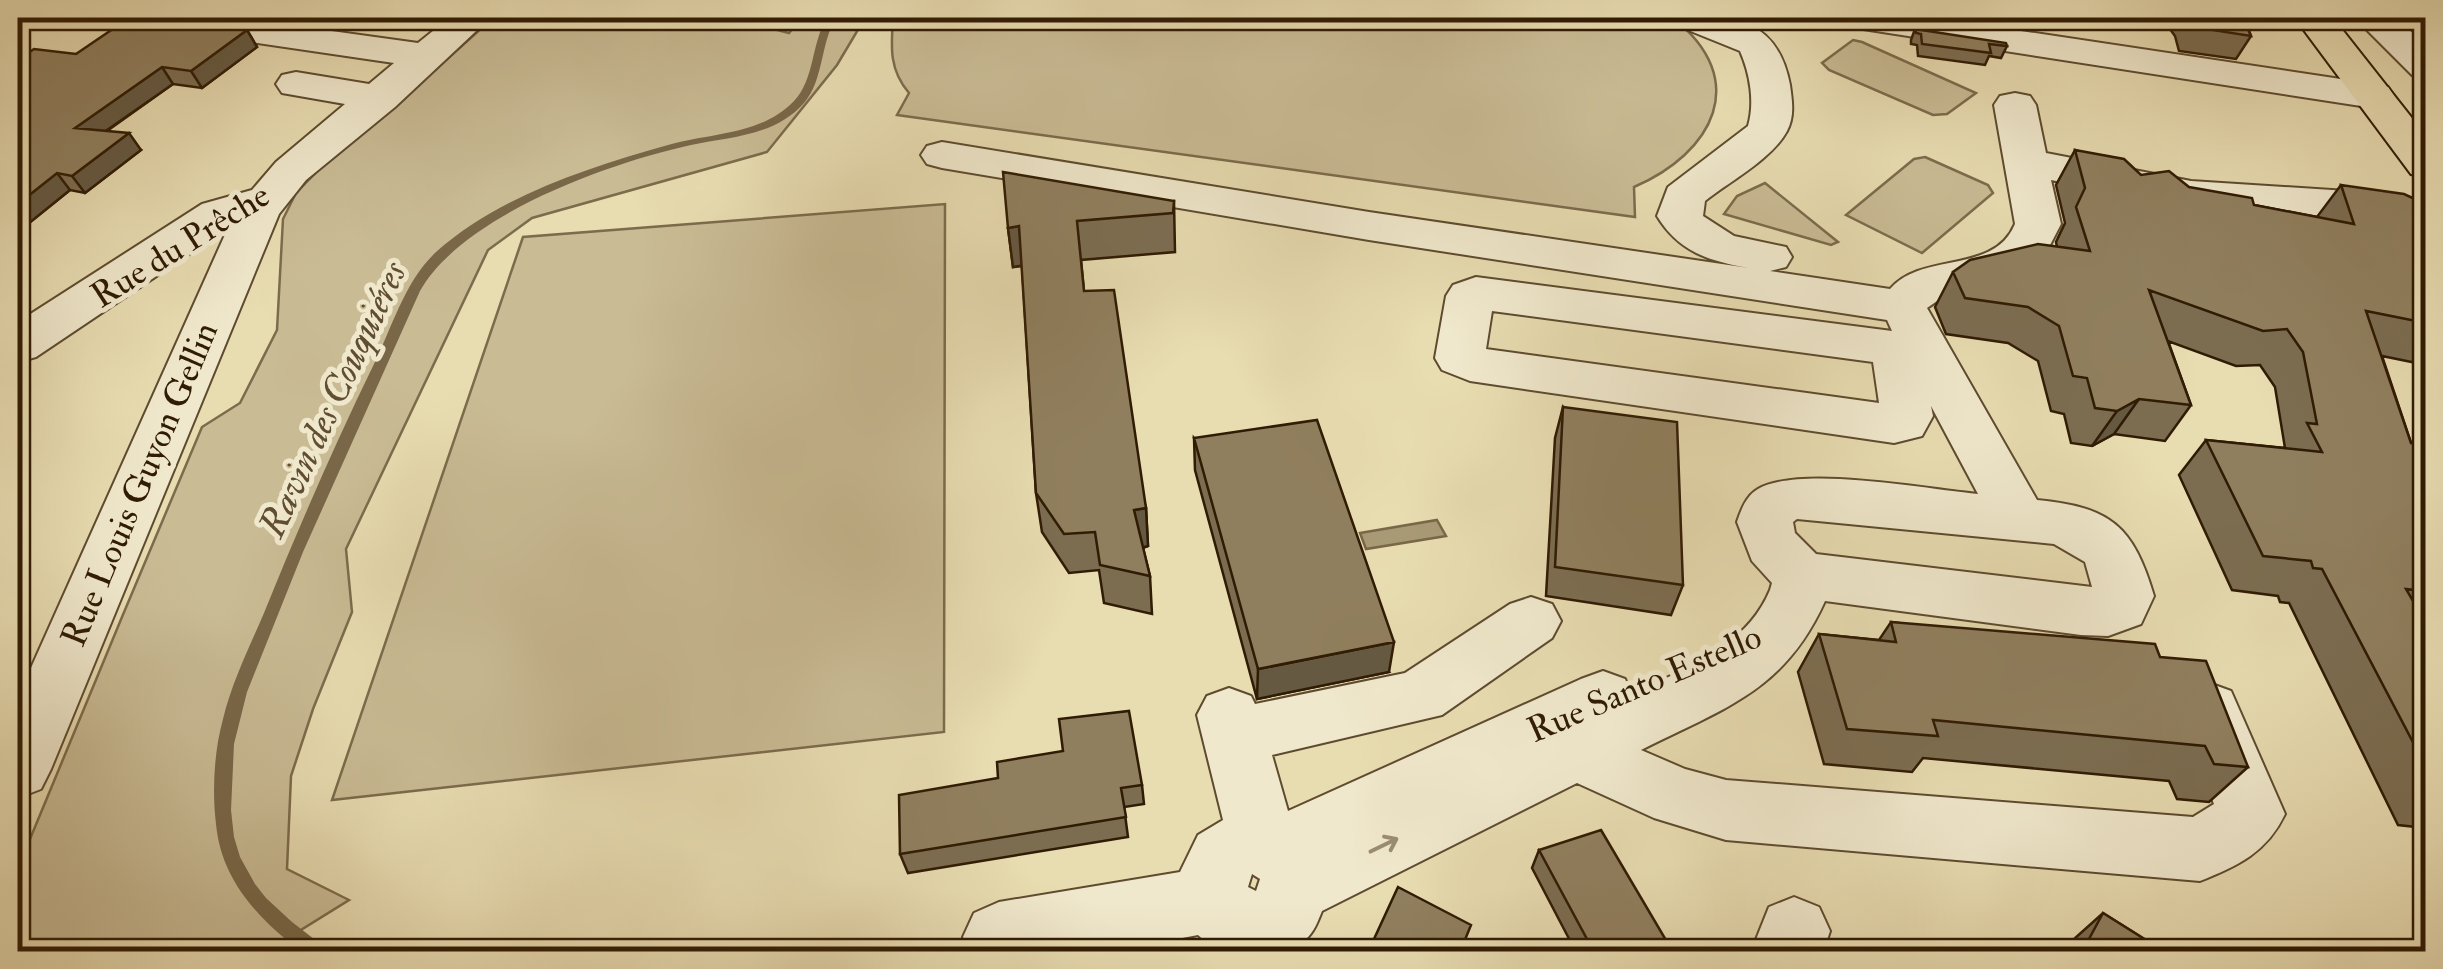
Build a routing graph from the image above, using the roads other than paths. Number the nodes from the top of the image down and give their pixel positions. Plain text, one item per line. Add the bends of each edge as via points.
1 (394, 18) edge
2 (1691, 18) edge
3 (1862, 18) edge
4 (2314, 18) edge
5 (2374, 18) edge
6 (190, 22) edge
7 (467, 22) edge
8 (429, 56) junction
9 (2426, 66) edge
10 (296, 84) dead end
11 (2374, 96) junction
12 (381, 98) junction
13 (2015, 105) dead end
14 (942, 156) dead end
15 (2026, 162) junction
16 (2426, 165) edge
17 (265, 200) junction
18 (2426, 240) edge
19 (1910, 336) junction
20 (18, 345) edge
21 (2019, 519) junction
22 (1792, 600) junction
23 (1531, 622) dead end
24 (2205, 701) edge
25 (1576, 752) junction
26 (18, 770) edge
27 (1262, 893) edge
28 (999, 937) dead end

1 - 7 street
2 - 19 street via 1743,34 1766,57 1773,119 1765,133 1684,196 1685,226 1711,244 1858,278
3 - 11 street
4 - 11 main road
5 - 9 street
6 - 8 street
7 - 8 street, Rue du Prêche
8 - 12 street, Rue du Prêche
10 - 12 street
11 - 16 main road
12 - 17 street, Rue du Prêche
13 - 15 street
14 - 19 street via 1368,226
15 - 18 street via 2191,194 2378,207 2417,227
15 - 19 street via 2036,232 1989,268 1913,292
17 - 20 street, Rue du Prêche via 218,214
17 - 26 street, Rue Louis Guyon Gellin
19 - 19 street via 1907,416 1894,424 1460,358 1470,296 1476,293
19 - 21 street
21 - 22 street via 1784,500 1766,516 1769,544 1789,567
21 - 22 street via 2054,522 2105,546 2119,566 2120,606 2108,612
22 - 25 street, Rue Santo Estello via 1752,662
22 - 27 street, Rue Santo Estello
23 - 27 street via 1420,696 1232,725
24 - 25 street via 2251,814 2200,849 1726,810 1677,798
27 -> 25 street, Rue Santo Estello
27 - 28 street, Rue Santo Estello

